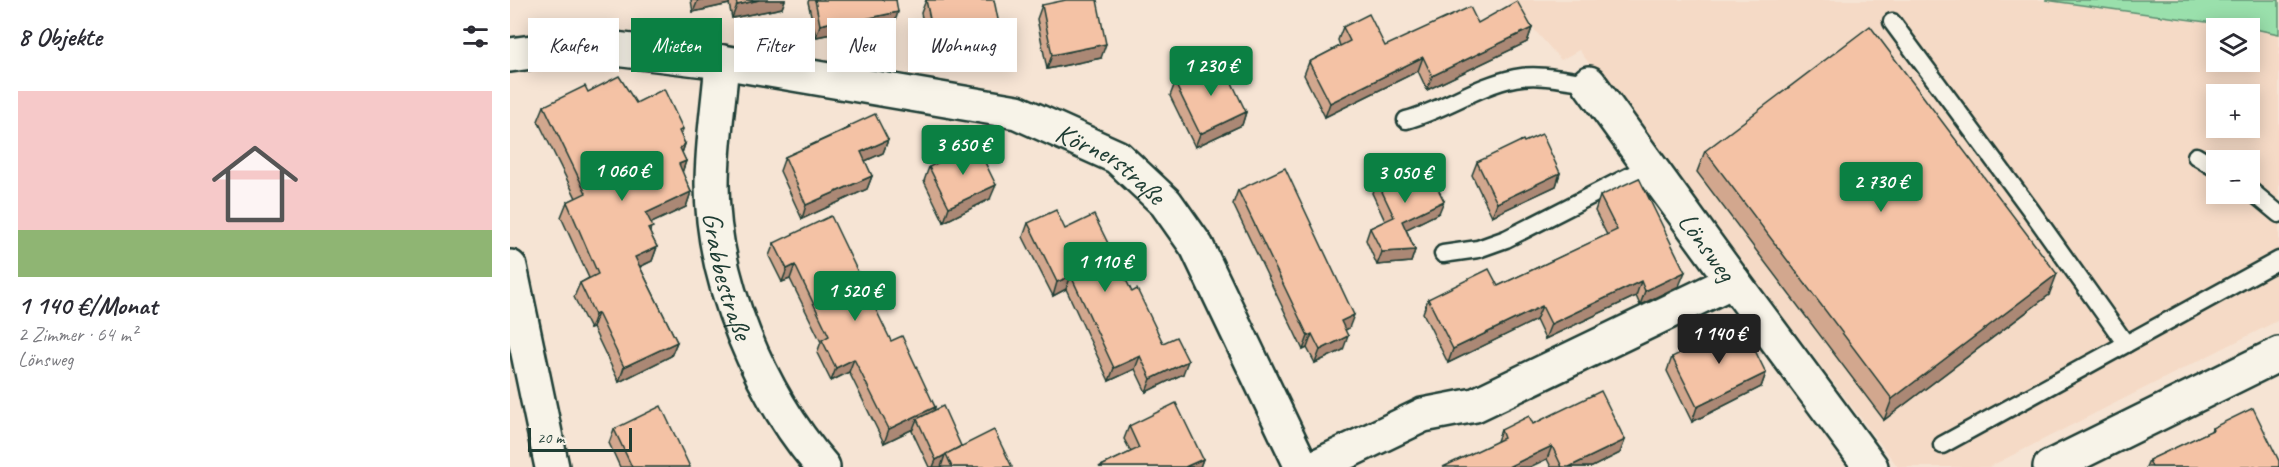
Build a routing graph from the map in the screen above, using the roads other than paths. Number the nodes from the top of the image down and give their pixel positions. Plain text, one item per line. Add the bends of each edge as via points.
1 (1892, 22) dead end
2 (631, 51) edge
3 (510, 55) edge
4 (722, 62) edge
5 (721, 72) edge
6 (1589, 83) joint
7 (1406, 120) dead end
8 (2196, 156) dead end
9 (2206, 162) edge
10 (1649, 166) junction
11 (2260, 198) edge
12 (2279, 214) edge
13 (1443, 254) dead end
14 (2279, 260) edge
15 (510, 267) edge
16 (1732, 281) junction
17 (2126, 344) junction
18 (2279, 354) edge
19 (1942, 445) dead end
20 (552, 467) edge
21 (823, 467) edge
22 (1302, 467) edge
23 (1316, 467) edge
24 (1871, 467) edge
25 (2050, 467) edge

1 - 17 lane
2 - 3 street, Körnerstraße via 539,51
4 - 22 street, Körnerstraße via 1017,112 1118,157 1166,203 1197,247
5 - 21 street, Grabbestraße via 712,185 718,246 753,357 788,423
6 - 7 lane via 1516,78
6 - 10 street, Lönsweg
8 - 9 lane
10 - 13 lane via 1506,239 1478,249
10 - 16 street, Lönsweg
11 - 12 lane
14 - 17 lane
15 - 20 street
16 - 23 street via 1475,405 1423,415
16 - 24 street, Lönsweg
17 - 19 lane
18 - 25 street

